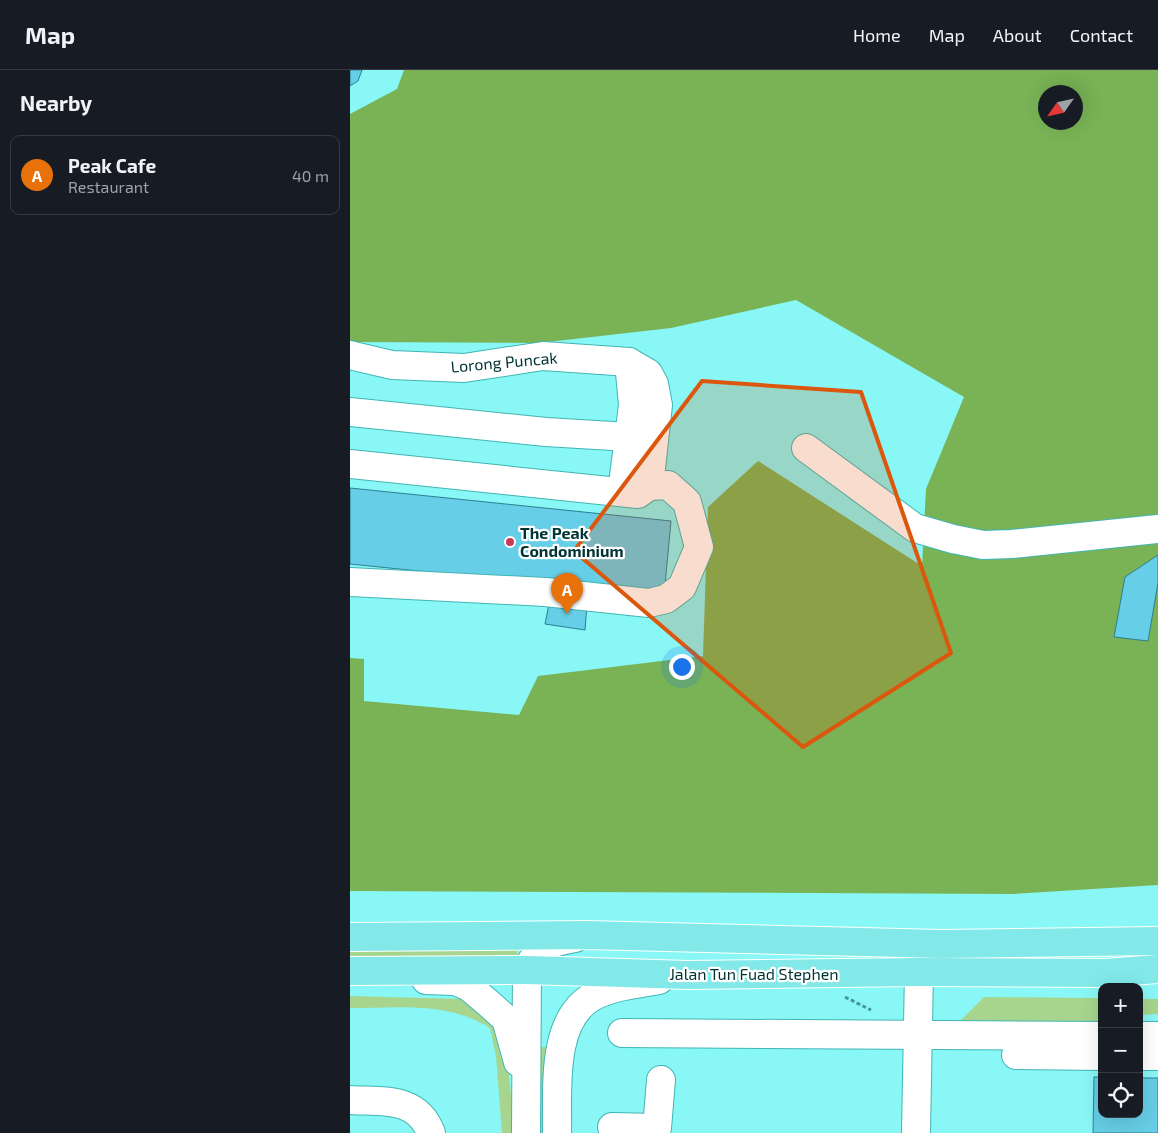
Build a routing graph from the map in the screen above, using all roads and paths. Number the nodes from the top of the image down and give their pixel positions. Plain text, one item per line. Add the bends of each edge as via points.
1 (350, 355) edge
2 (629, 362) junction
3 (350, 412) edge
4 (629, 437) junction
5 (806, 448) dead end
6 (350, 464) edge
7 (650, 486) junction
8 (622, 492) junction
9 (1158, 529) edge
10 (350, 582) edge
11 (586, 935) junction
12 (350, 937) edge
13 (1158, 941) edge
14 (1158, 969) edge
15 (527, 970) junction
16 (360, 971) edge
17 (919, 972) junction
18 (688, 975) junction
19 (622, 1033) dead end
20 (918, 1034) junction
21 (1098, 1036) edge
22 (1143, 1036) edge
23 (1158, 1036) edge
24 (1016, 1055) dead end
25 (1098, 1056) edge
26 (1143, 1056) edge
27 (1158, 1056) edge
28 (661, 1080) dead end
29 (526, 1097) junction
30 (350, 1100) edge
31 (612, 1127) dead end
32 (660, 1130) edge
33 (430, 1133) edge
34 (526, 1133) edge
35 (557, 1133) edge
36 (916, 1133) edge

1 - 2 street, Lorong Puncak via 392,365 464,368 543,356
2 - 4 street via 633,405
2 - 7 street via 648,373 658,405
3 - 4 street
4 - 8 street
5 - 9 street via 915,528 953,539 982,545 1012,544
6 - 8 street
7 - 8 street via 638,494
7 - 10 street via 668,486 687,502 699,548 682,587 666,599 649,603 545,592
11 - 12 highway, Jalan Tun Fuad Stephen
11 - 13 highway, Jalan Tun Fuad Stephen via 941,944
11 - 15 street via 554,942 540,949
14 - 17 highway, Jalan Tun Fuad Stephen via 1106,973
15 - 16 highway, Jalan Tun Fuad Stephen
15 - 18 highway, Jalan Tun Fuad Stephen
15 - 29 street
16 - 29 street via 384,979 455,981 469,987 506,1019
17 - 18 highway, Jalan Tun Fuad Stephen
17 - 20 street
18 - 35 street via 608,990 590,998 577,1011 561,1042
19 - 20 street
20 - 21 street
20 - 36 street
22 - 23 street
24 - 25 street
26 - 27 street
28 - 32 street
29 - 34 street
30 - 33 street via 397,1102 412,1108 426,1120
31 - 32 street

